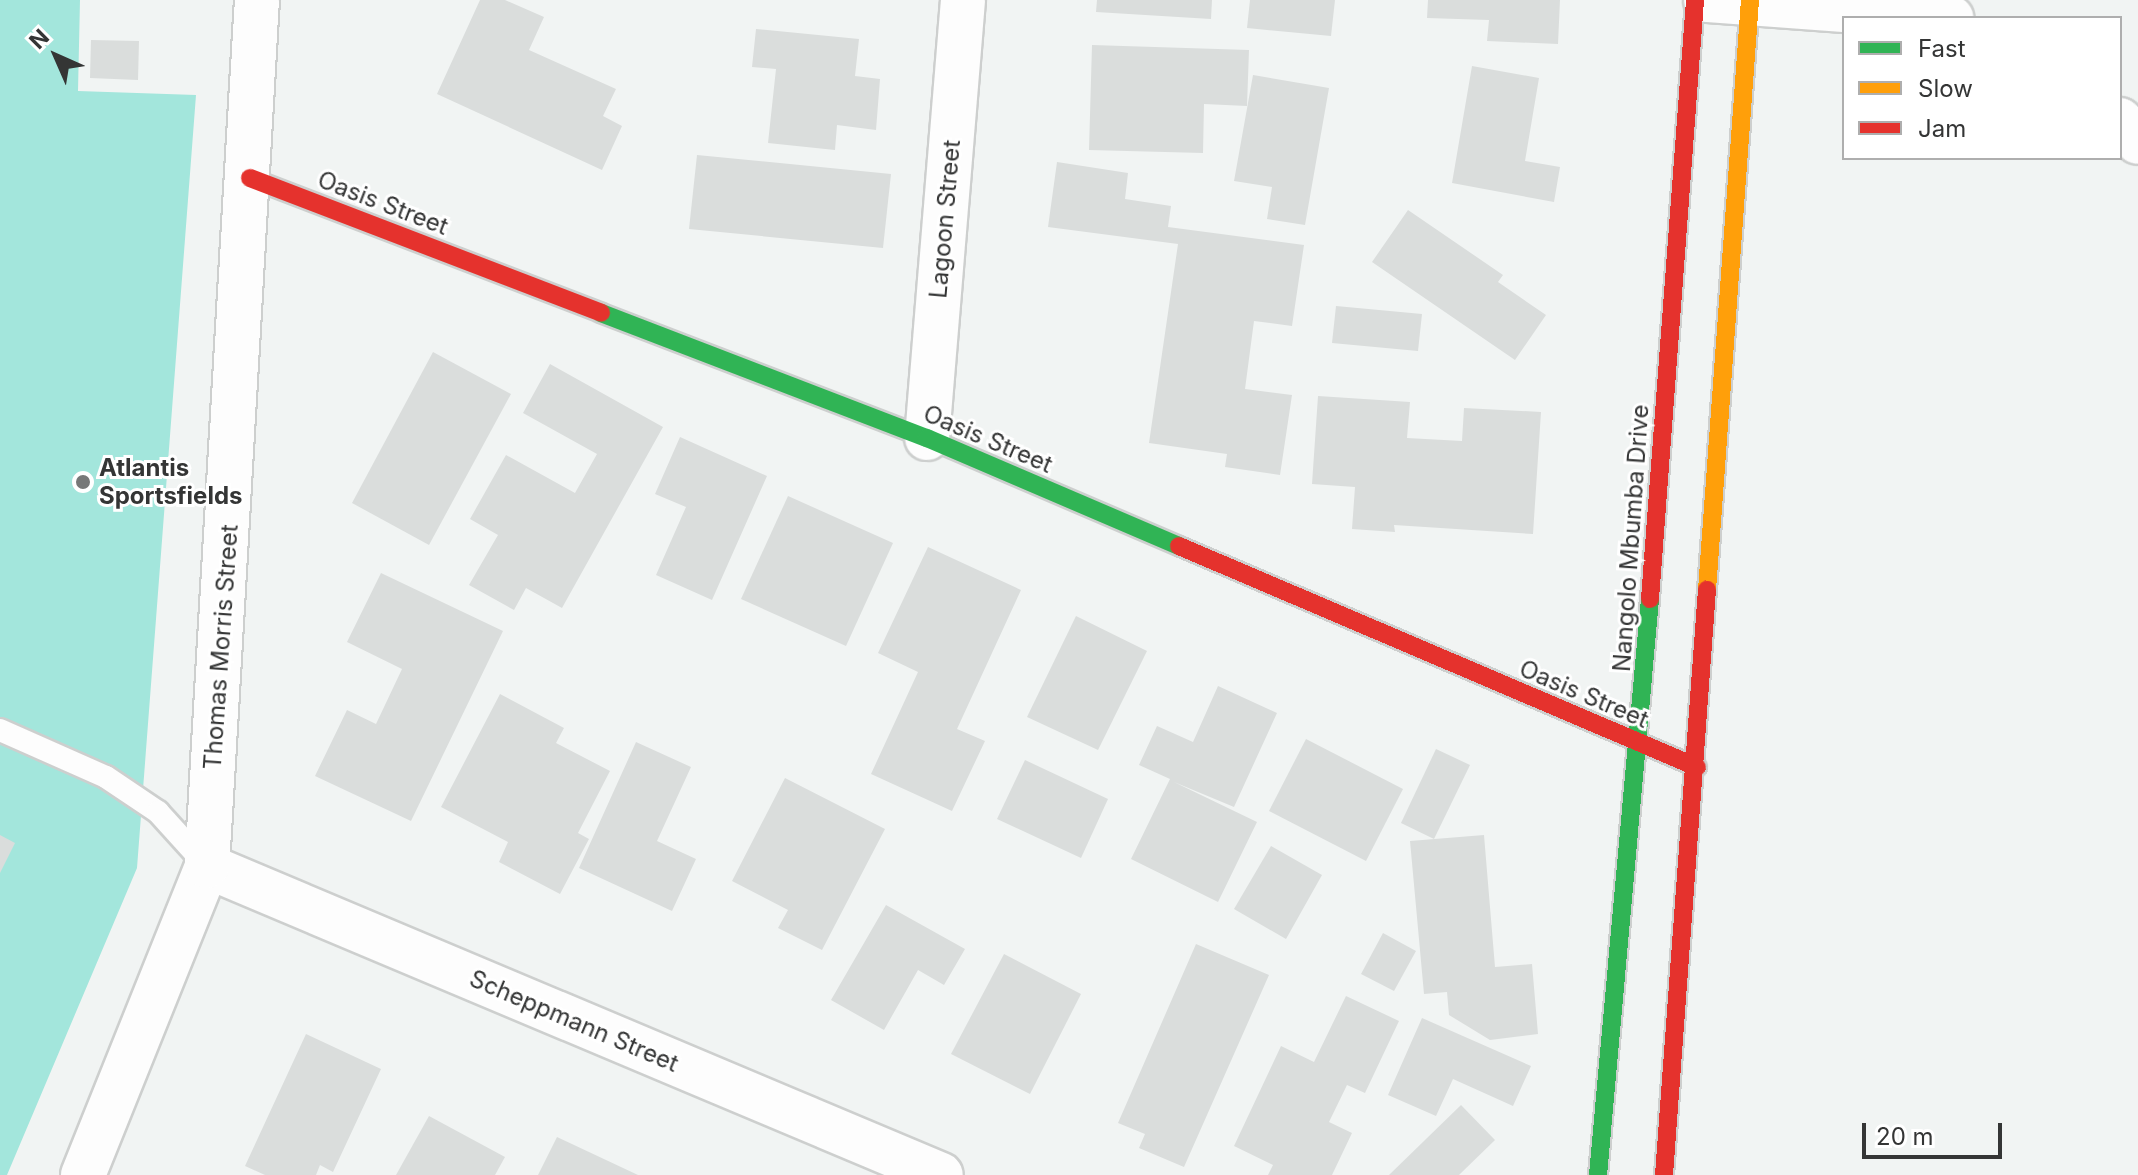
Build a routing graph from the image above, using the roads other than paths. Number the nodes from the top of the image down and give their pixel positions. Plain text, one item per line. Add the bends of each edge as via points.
1 (257, 0) edge
2 (963, 0) edge
3 (1695, 0) edge
4 (1706, 0) edge
5 (1750, 2) edge
6 (1926, 16) edge
7 (2122, 122) edge
8 (2138, 142) edge
9 (250, 178) junction
10 (927, 438) junction
11 (0, 730) edge
12 (1639, 744) junction
13 (1697, 767) junction
14 (207, 866) junction
15 (83, 1175) edge
16 (941, 1175) edge
17 (1598, 1175) edge
18 (1664, 1175) edge

1 - 9 street, Thomas Morris Street
2 - 10 street, Lagoon Street
3 - 12 street, Nangolo Mbumba Drive
4 - 5 street
5 - 6 street
5 - 13 street
7 - 8 street
9 - 10 street, Oasis Street
9 - 14 street, Thomas Morris Street
10 - 12 street, Oasis Street
11 - 14 lane via 106,777 145,803
12 - 13 street, Oasis Street
12 - 17 street, Nangolo Mbumba Drive
13 - 18 street
14 - 15 street, Thomas Morris Street
14 - 16 street, Scheppmann Street

